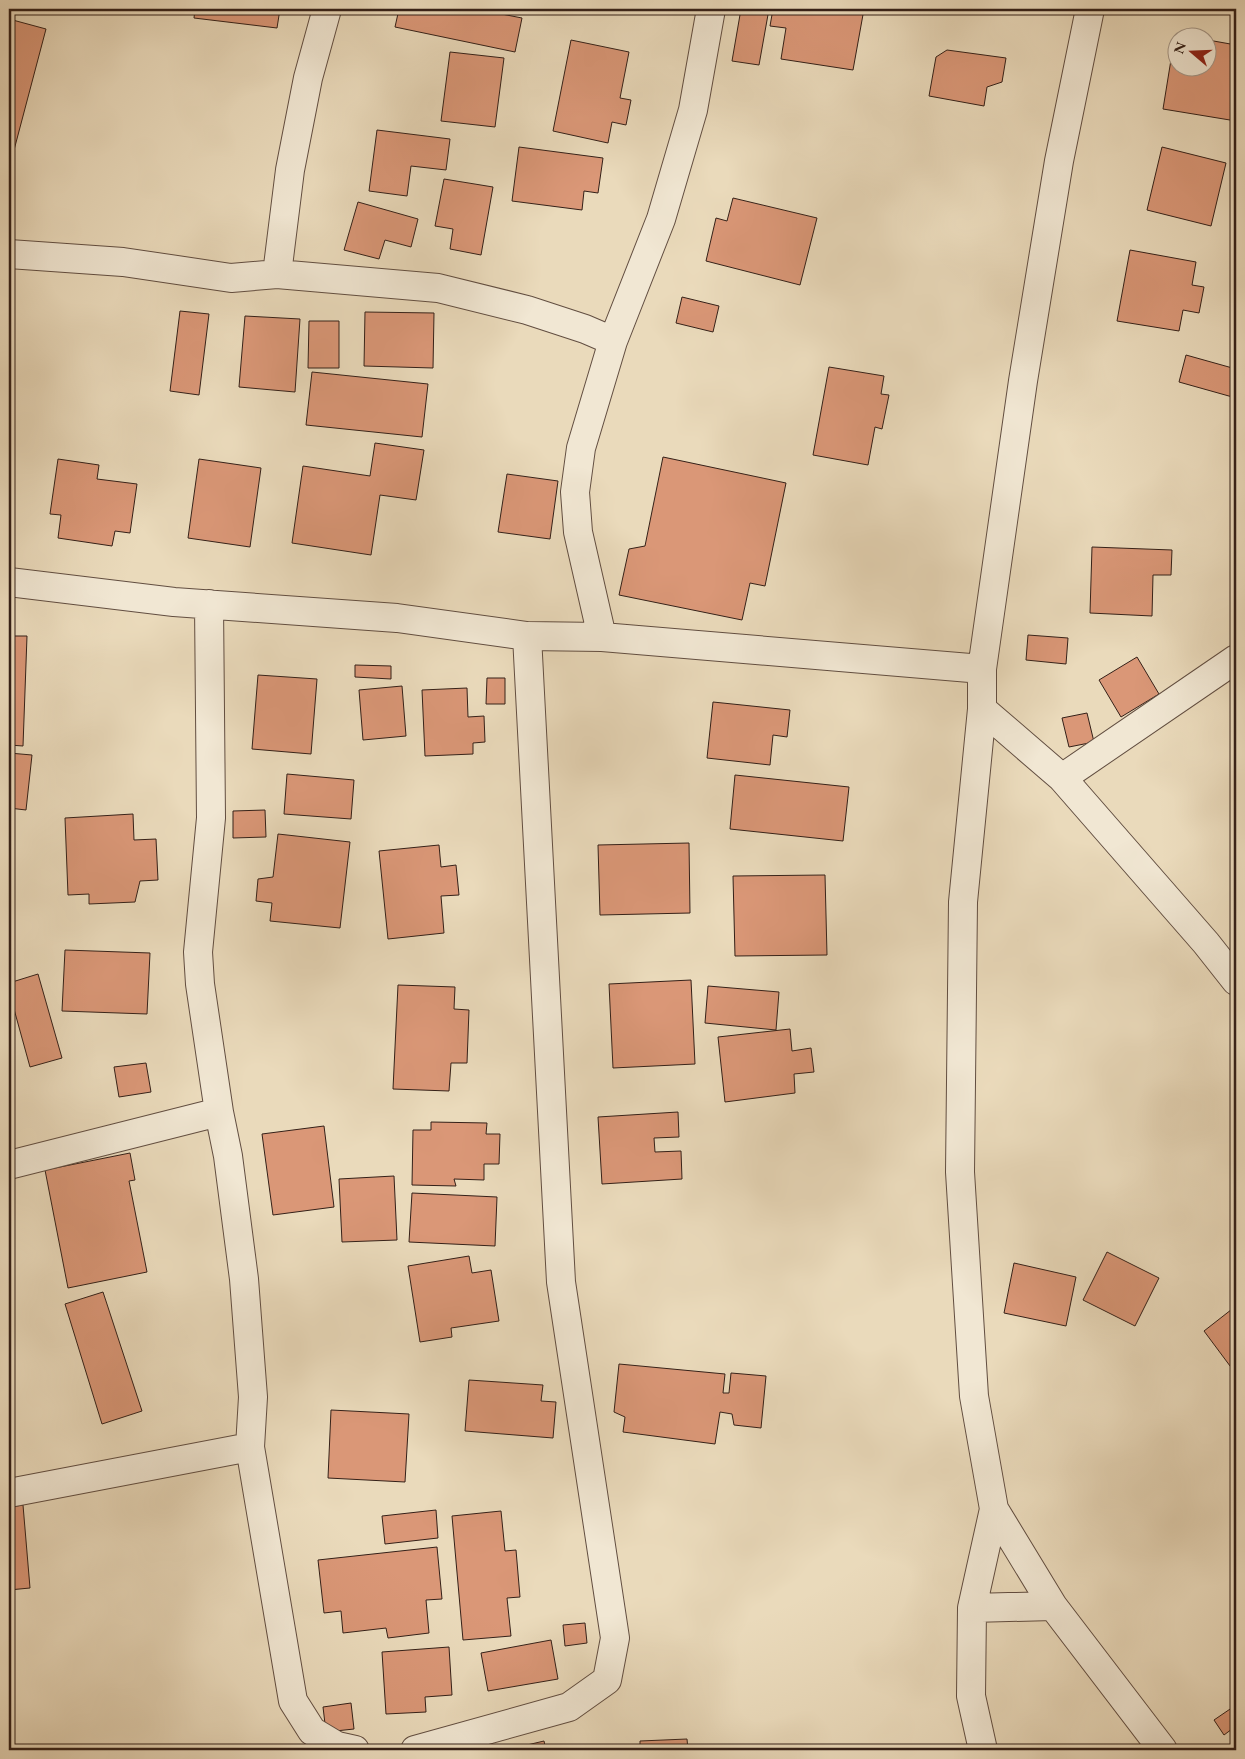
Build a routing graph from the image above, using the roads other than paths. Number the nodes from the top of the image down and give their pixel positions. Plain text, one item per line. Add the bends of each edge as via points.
1 (327, 9) edge
2 (711, 9) edge
3 (1090, 9) edge
4 (9, 254) edge
5 (277, 274) junction
6 (613, 341) junction
7 (9, 582) edge
8 (209, 604) junction
9 (527, 636) junction
10 (602, 637) junction
11 (1236, 659) edge
12 (982, 669) junction
13 (982, 709) junction
14 (1062, 778) junction
15 (1236, 981) edge
16 (219, 1112) junction
17 (9, 1164) edge
18 (250, 1447) junction
19 (9, 1493) edge
20 (994, 1509) junction
21 (1053, 1606) junction
22 (972, 1608) junction
23 (355, 1750) edge
24 (415, 1750) edge
25 (983, 1750) edge
26 (1163, 1750) edge

1 - 5 street via 308,78 291,161
2 - 6 street via 693,110 661,218
3 - 12 street via 1059,161
4 - 5 street via 123,262 231,278
5 - 6 street via 465,293 527,310
6 - 10 street via 581,448 575,492 578,532
7 - 8 street
8 - 9 street via 397,618
8 - 16 street via 211,818 198,952
9 - 10 street
9 - 24 street via 561,1282 615,1638 607,1680 569,1707
10 - 12 street
11 - 14 street
12 - 13 street
13 - 14 street
13 - 20 street via 963,902 960,1172 974,1396
14 - 15 street
16 - 17 street
16 - 18 street via 244,1279 253,1397
18 - 19 street
18 - 23 street via 293,1701 312,1731 337,1746
20 - 21 street
20 - 22 street
21 - 22 street
21 - 26 street
22 - 25 street via 972,1696

